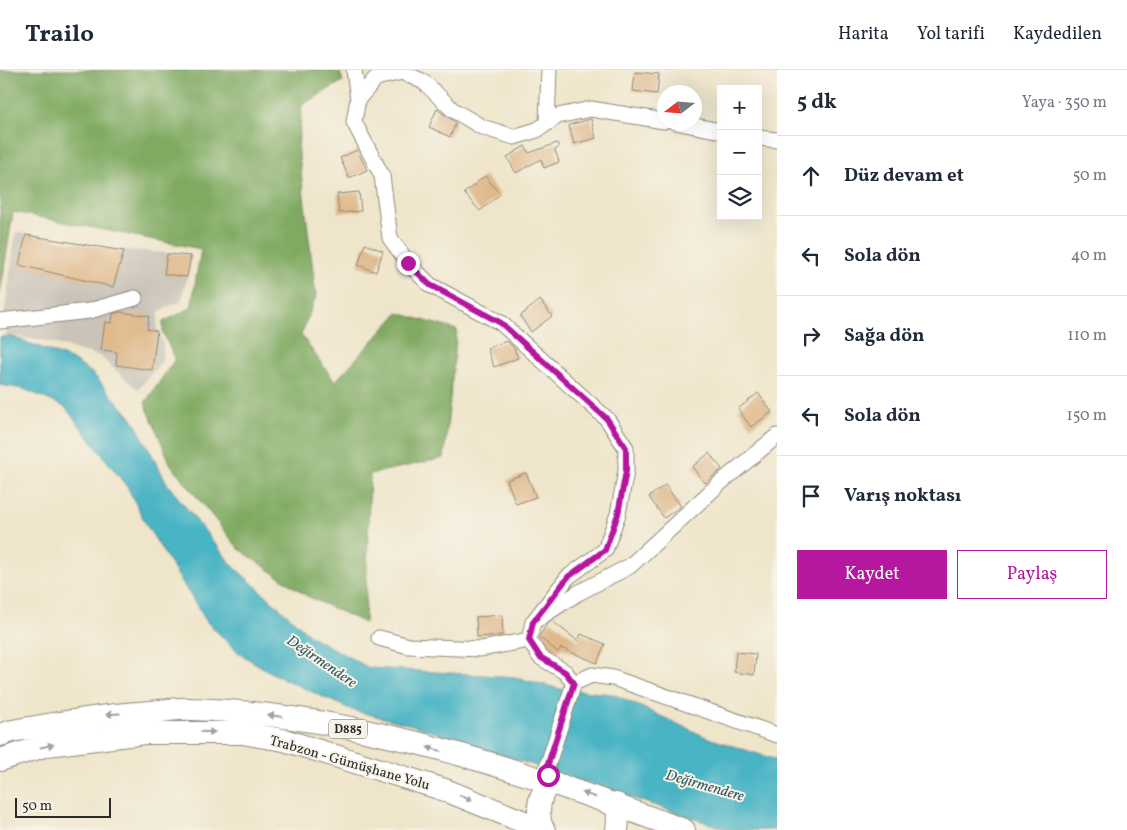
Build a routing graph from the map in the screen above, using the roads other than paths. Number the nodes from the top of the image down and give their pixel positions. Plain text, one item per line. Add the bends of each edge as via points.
1 (354, 70) edge
2 (549, 70) edge
3 (358, 99) junction
4 (657, 120) edge
5 (547, 123) junction
6 (702, 127) edge
7 (717, 130) edge
8 (762, 138) edge
9 (777, 140) edge
10 (135, 298) dead end
11 (0, 321) edge
12 (777, 436) edge
13 (533, 622) junction
14 (379, 638) dead end
15 (529, 640) junction
16 (574, 683) junction
17 (777, 734) edge
18 (0, 735) edge
19 (0, 760) edge
20 (549, 774) junction
21 (617, 804) junction
22 (543, 830) edge
23 (616, 830) edge
24 (684, 830) edge

1 - 3 street
2 - 5 street
3 - 5 street via 376,78 402,72 424,82 453,110 482,127 514,137 537,130
3 - 13 street via 354,122 382,176 390,238 408,263 430,285 501,323 607,419 626,448 626,471 618,514 605,550 568,577
4 - 5 street via 591,108 558,116
6 - 7 street
8 - 9 street
10 - 11 street via 90,311
12 - 13 street via 630,566 578,593
13 - 15 street
14 - 15 street via 409,646 481,649
15 - 16 street via 540,657 565,672
16 - 17 street via 592,675 613,678
16 - 20 street
20 -> 18 highway, Trabzon - Gümüşhane Yolu / D885 via 352,729 287,718 190,709 97,716
19 -> 22 highway, Trabzon - Gümüşhane Yolu / D885 via 47,745 145,733 242,733 284,740 445,790
21 -> 20 highway, Trabzon - Gümüşhane Yolu / D885
20 - 22 highway via 538,809
21 - 23 highway
21 - 24 highway, Trabzon - Gümüşhane Yolu / D885

